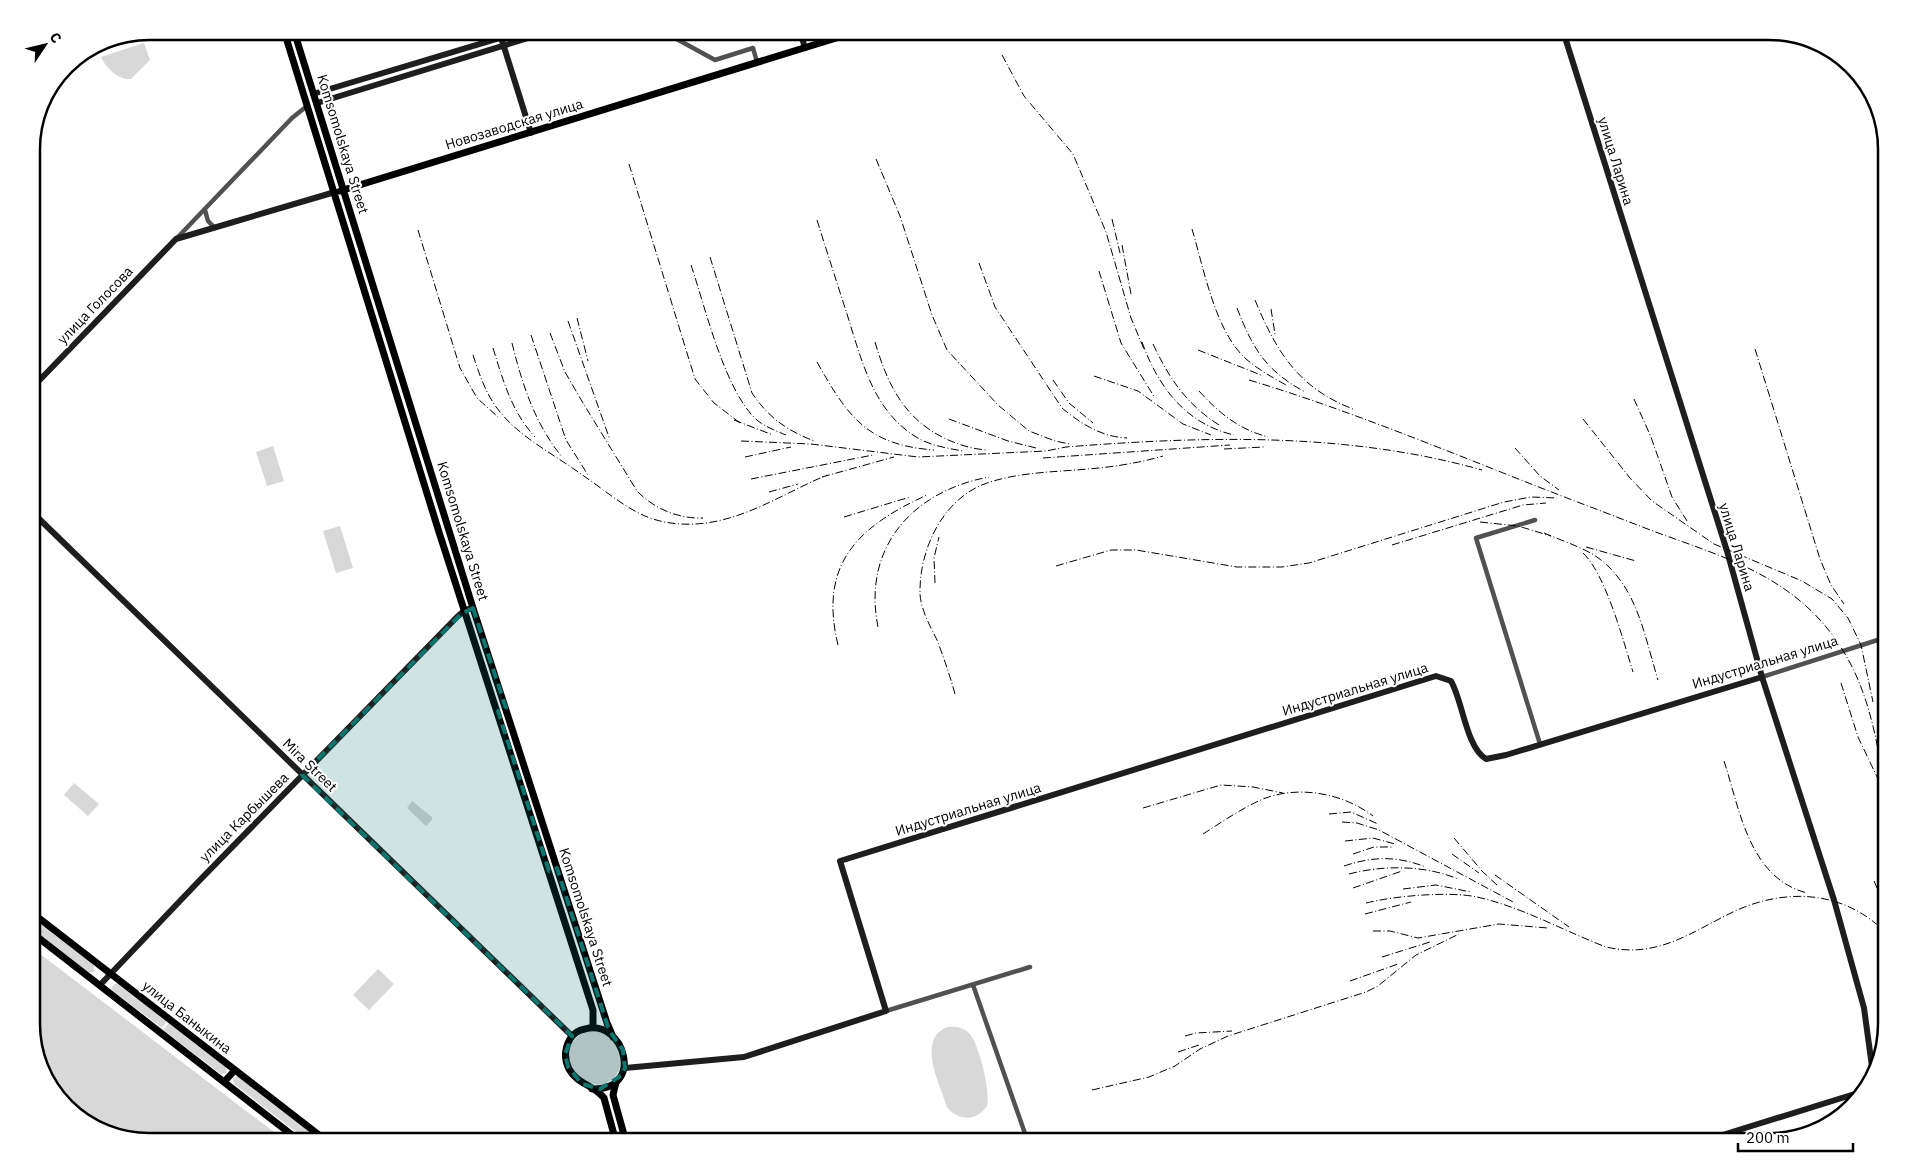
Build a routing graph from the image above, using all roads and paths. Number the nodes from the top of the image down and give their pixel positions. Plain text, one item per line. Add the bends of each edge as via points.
1 (287, 40) edge
2 (297, 40) edge
3 (484, 40) edge
4 (502, 40) edge
5 (523, 40) edge
6 (678, 40) edge
7 (803, 40) edge
8 (831, 40) edge
9 (1565, 40) edge
10 (504, 46) junction
11 (805, 48) junction
12 (757, 62) junction
13 (313, 94) junction
14 (316, 103) junction
15 (307, 106) junction
16 (531, 133) junction
17 (326, 135) junction
18 (318, 138) junction
19 (344, 190) junction
20 (335, 192) junction
21 (204, 210) junction
22 (216, 229) junction
23 (176, 239) junction
24 (382, 312) junction
25 (372, 315) junction
26 (40, 381) edge
27 (405, 387) junction
28 (395, 390) junction
29 (40, 519) edge
30 (1535, 520) dead end
31 (473, 608) junction
32 (465, 610) junction
33 (1878, 640) edge
34 (1762, 677) junction
35 (506, 708) junction
36 (498, 710) junction
37 (1540, 744) junction
38 (302, 775) junction
39 (557, 868) junction
40 (549, 871) junction
41 (40, 918) edge
42 (40, 938) edge
43 (1030, 967) dead end
44 (110, 973) junction
45 (973, 985) junction
46 (100, 986) junction
47 (886, 1012) junction
48 (593, 1027) junction
49 (572, 1036) junction
50 (613, 1037) junction
51 (1871, 1061) edge
52 (625, 1068) junction
53 (235, 1070) junction
54 (224, 1082) junction
55 (616, 1082) junction
56 (592, 1089) junction
57 (1850, 1096) edge
58 (289, 1133) edge
59 (316, 1133) edge
60 (614, 1133) edge
61 (624, 1133) edge
62 (1025, 1133) edge
63 (1729, 1133) edge

1 - 15 main road, Komsomolskaya Street
2 - 13 main road, Komsomolskaya Street
3 - 13 street
4 - 10 street
5 - 10 street
6 - 12 street via 715,60 753,48
7 - 11 street
8 - 11 main road, Новозаводская улица
9 - 34 street, улица Ларина via 1727,551
10 - 14 street
10 - 16 street
11 - 12 main road, Новозаводская улица
12 - 16 main road, Новозаводская улица
13 - 14 main road, Komsomolskaya Street
14 - 17 main road, Komsomolskaya Street
15 - 18 main road, Komsomolskaya Street
15 - 21 street
16 - 19 main road, Новозаводская улица
17 - 18 main road
17 - 19 main road, Komsomolskaya Street
18 - 20 main road, Komsomolskaya Street
19 - 20 main road, Новозаводская улица
19 - 24 main road, Komsomolskaya Street
20 - 22 street, Новозаводская улица
20 - 25 main road, Komsomolskaya Street
21 - 22 street
21 - 23 street
22 - 23 street, Новозаводская улица
23 - 26 street, улица Голосова
24 - 25 main road
24 - 27 main road, Komsomolskaya Street
25 - 28 main road, Komsomolskaya Street
27 - 28 main road
27 - 31 main road, Komsomolskaya Street
28 - 32 main road, Komsomolskaya Street
29 - 38 street, Mira Street
30 - 37 street via 1476,538
31 - 32 street
31 - 35 main road, Komsomolskaya Street
32 - 36 main road, Komsomolskaya Street
32 - 38 street, улица Карбышева
33 - 34 street, Индустриальная улица
34 - 37 street, Индустриальная улица
34 - 51 street, улица Ларина via 1834,900 1864,1008
35 - 36 main road
35 - 39 main road, Komsomolskaya Street
36 - 40 main road, Komsomolskaya Street
37 - 47 street, Индустриальная улица via 1486,759 1475,749 1451,681 1436,676 840,861
38 - 44 street, улица Карбышева
38 - 49 street, Mira Street
39 - 40 main road
39 - 50 main road, Komsomolskaya Street
40 - 48 main road, Komsomolskaya Street via 593,1010
41 - 44 main road, улица Баныкина
42 - 46 main road, улица Баныкина
43 - 45 street
44 - 46 street, улица Карбышева
44 - 53 main road, улица Баныкина
45 - 47 street
45 - 62 street
46 - 54 main road, улица Баныкина
47 - 52 street via 744,1057
48 - 49 main road
48 - 50 main road
49 - 56 main road via 565,1054 568,1067 575,1078
50 - 52 main road via 623,1050
52 - 55 main road
53 - 54 main road
53 - 59 main road, улица Баныкина
54 - 58 main road, улица Баныкина
55 - 56 main road
55 - 61 main road via 613,1095
56 - 60 main road via 604,1098
57 - 63 street

